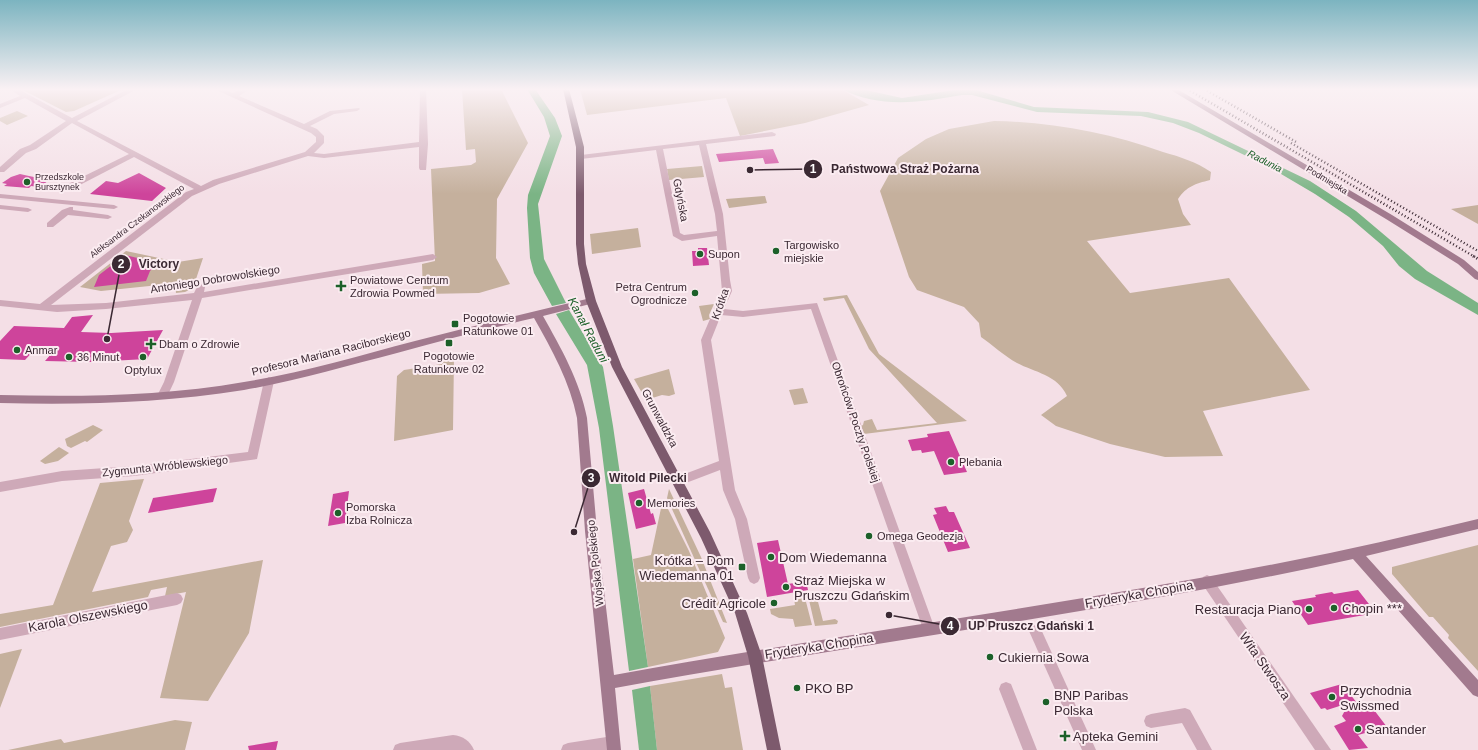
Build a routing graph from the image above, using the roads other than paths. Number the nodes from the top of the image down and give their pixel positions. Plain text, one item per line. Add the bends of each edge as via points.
1 (65, 124) edge
2 (78, 124) edge
3 (296, 124) edge
4 (309, 124) edge
5 (424, 124) edge
6 (575, 124) edge
7 (1231, 124) edge
8 (303, 127) junction
9 (772, 134) dead end
10 (702, 143) junction
11 (424, 144) junction
12 (660, 148) junction
13 (134, 154) junction
14 (308, 154) junction
15 (581, 157) junction
16 (423, 168) dead end
17 (0, 170) edge
18 (71, 186) dead end
19 (199, 188) junction
20 (4, 196) edge
21 (0, 203) edge
22 (76, 204) junction
23 (0, 207) edge
24 (114, 207) dead end
25 (28, 210) dead end
26 (65, 212) junction
27 (108, 217) dead end
28 (50, 225) dead end
29 (721, 233) junction
30 (433, 257) dead end
31 (1478, 278) edge
32 (199, 291) junction
33 (591, 301) junction
34 (0, 303) edge
35 (41, 308) junction
36 (719, 312) junction
37 (537, 314) junction
38 (269, 381) junction
39 (162, 396) junction
40 (0, 399) edge
41 (725, 465) junction
42 (678, 481) junction
43 (0, 487) edge
44 (1478, 524) edge
45 (1356, 552) junction
46 (754, 578) dead end
47 (1207, 582) junction
48 (176, 599) dead end
49 (929, 629) junction
50 (1035, 631) dead end
51 (0, 634) edge
52 (755, 656) junction
53 (608, 683) junction
54 (1006, 689) dead end
55 (1478, 690) edge
56 (1151, 721) dead end
57 (614, 746) edge
58 (400, 750) edge
59 (467, 750) edge
60 (568, 750) edge
61 (774, 750) edge
62 (1030, 750) edge
63 (1089, 750) edge
64 (1205, 750) edge
65 (1324, 750) edge

1 - 17 street via 11,165
2 - 13 street
3 - 8 street
4 - 8 street
5 - 11 street
6 - 15 main road, Grunwaldzka
7 - 31 main road, Podmiejska via 1389,217 1461,262
8 - 14 street via 317,133 321,138 318,146
9 - 10 street
10 - 12 street
10 - 29 street, Krótka
11 - 14 street via 324,156
11 - 16 street
12 - 15 street
12 - 29 street, Gdyńska via 676,234 682,238
13 - 18 street
13 - 19 street
14 - 19 street, Aleksandra Czekanowskiego
15 - 33 main road, Grunwaldzka via 580,244
19 - 35 street, Aleksandra Czekanowskiego via 155,218
20 - 21 street
20 - 22 street
22 - 24 street
22 - 26 street
23 - 25 street
26 - 27 street
26 - 28 street
29 - 36 street, Krótka via 727,291
30 - 32 street, Antoniego Dobrowolskiego
32 - 35 street, Antoniego Dobrowolskiego via 90,307
32 - 39 street
33 - 37 main road, Profesora Mariana Raciborskiego
33 - 42 main road, Grunwaldzka via 616,367
34 - 35 street, Antoniego Dobrowolskiego
36 - 41 street, Krótka via 706,340
36 - 49 street, Obrońców Poczty Polskiej via 743,314 814,305
37 - 38 main road, Profesora Mariana Raciborskiego
37 - 53 main road, Wojska Polskiego via 562,357 579,402
38 - 39 main road, Profesora Mariana Raciborskiego
38 - 43 street, Zygmunta Wróblewskiego via 253,456 134,471 62,476
39 - 40 main road, Profesora Mariana Raciborskiego via 97,400
41 - 42 street
41 - 46 street, Krótka via 729,490 741,519
42 - 52 main road, Grunwaldzka via 720,563 745,622
44 - 45 main road, Fryderyka Chopina
45 - 47 main road, Fryderyka Chopina
45 - 55 main road
47 - 49 main road, Fryderyka Chopina
47 - 65 street, Wita Stwosza
48 - 51 street, Karola Olszewskiego
49 - 52 main road, Fryderyka Chopina
50 - 63 street
52 - 53 main road, Fryderyka Chopina
52 - 61 main road, Grunwaldzka
53 - 57 main road, Wojska Polskiego
54 - 62 street
56 - 64 street via 1185,715
57 - 60 street
58 - 59 street via 453,742 459,743

